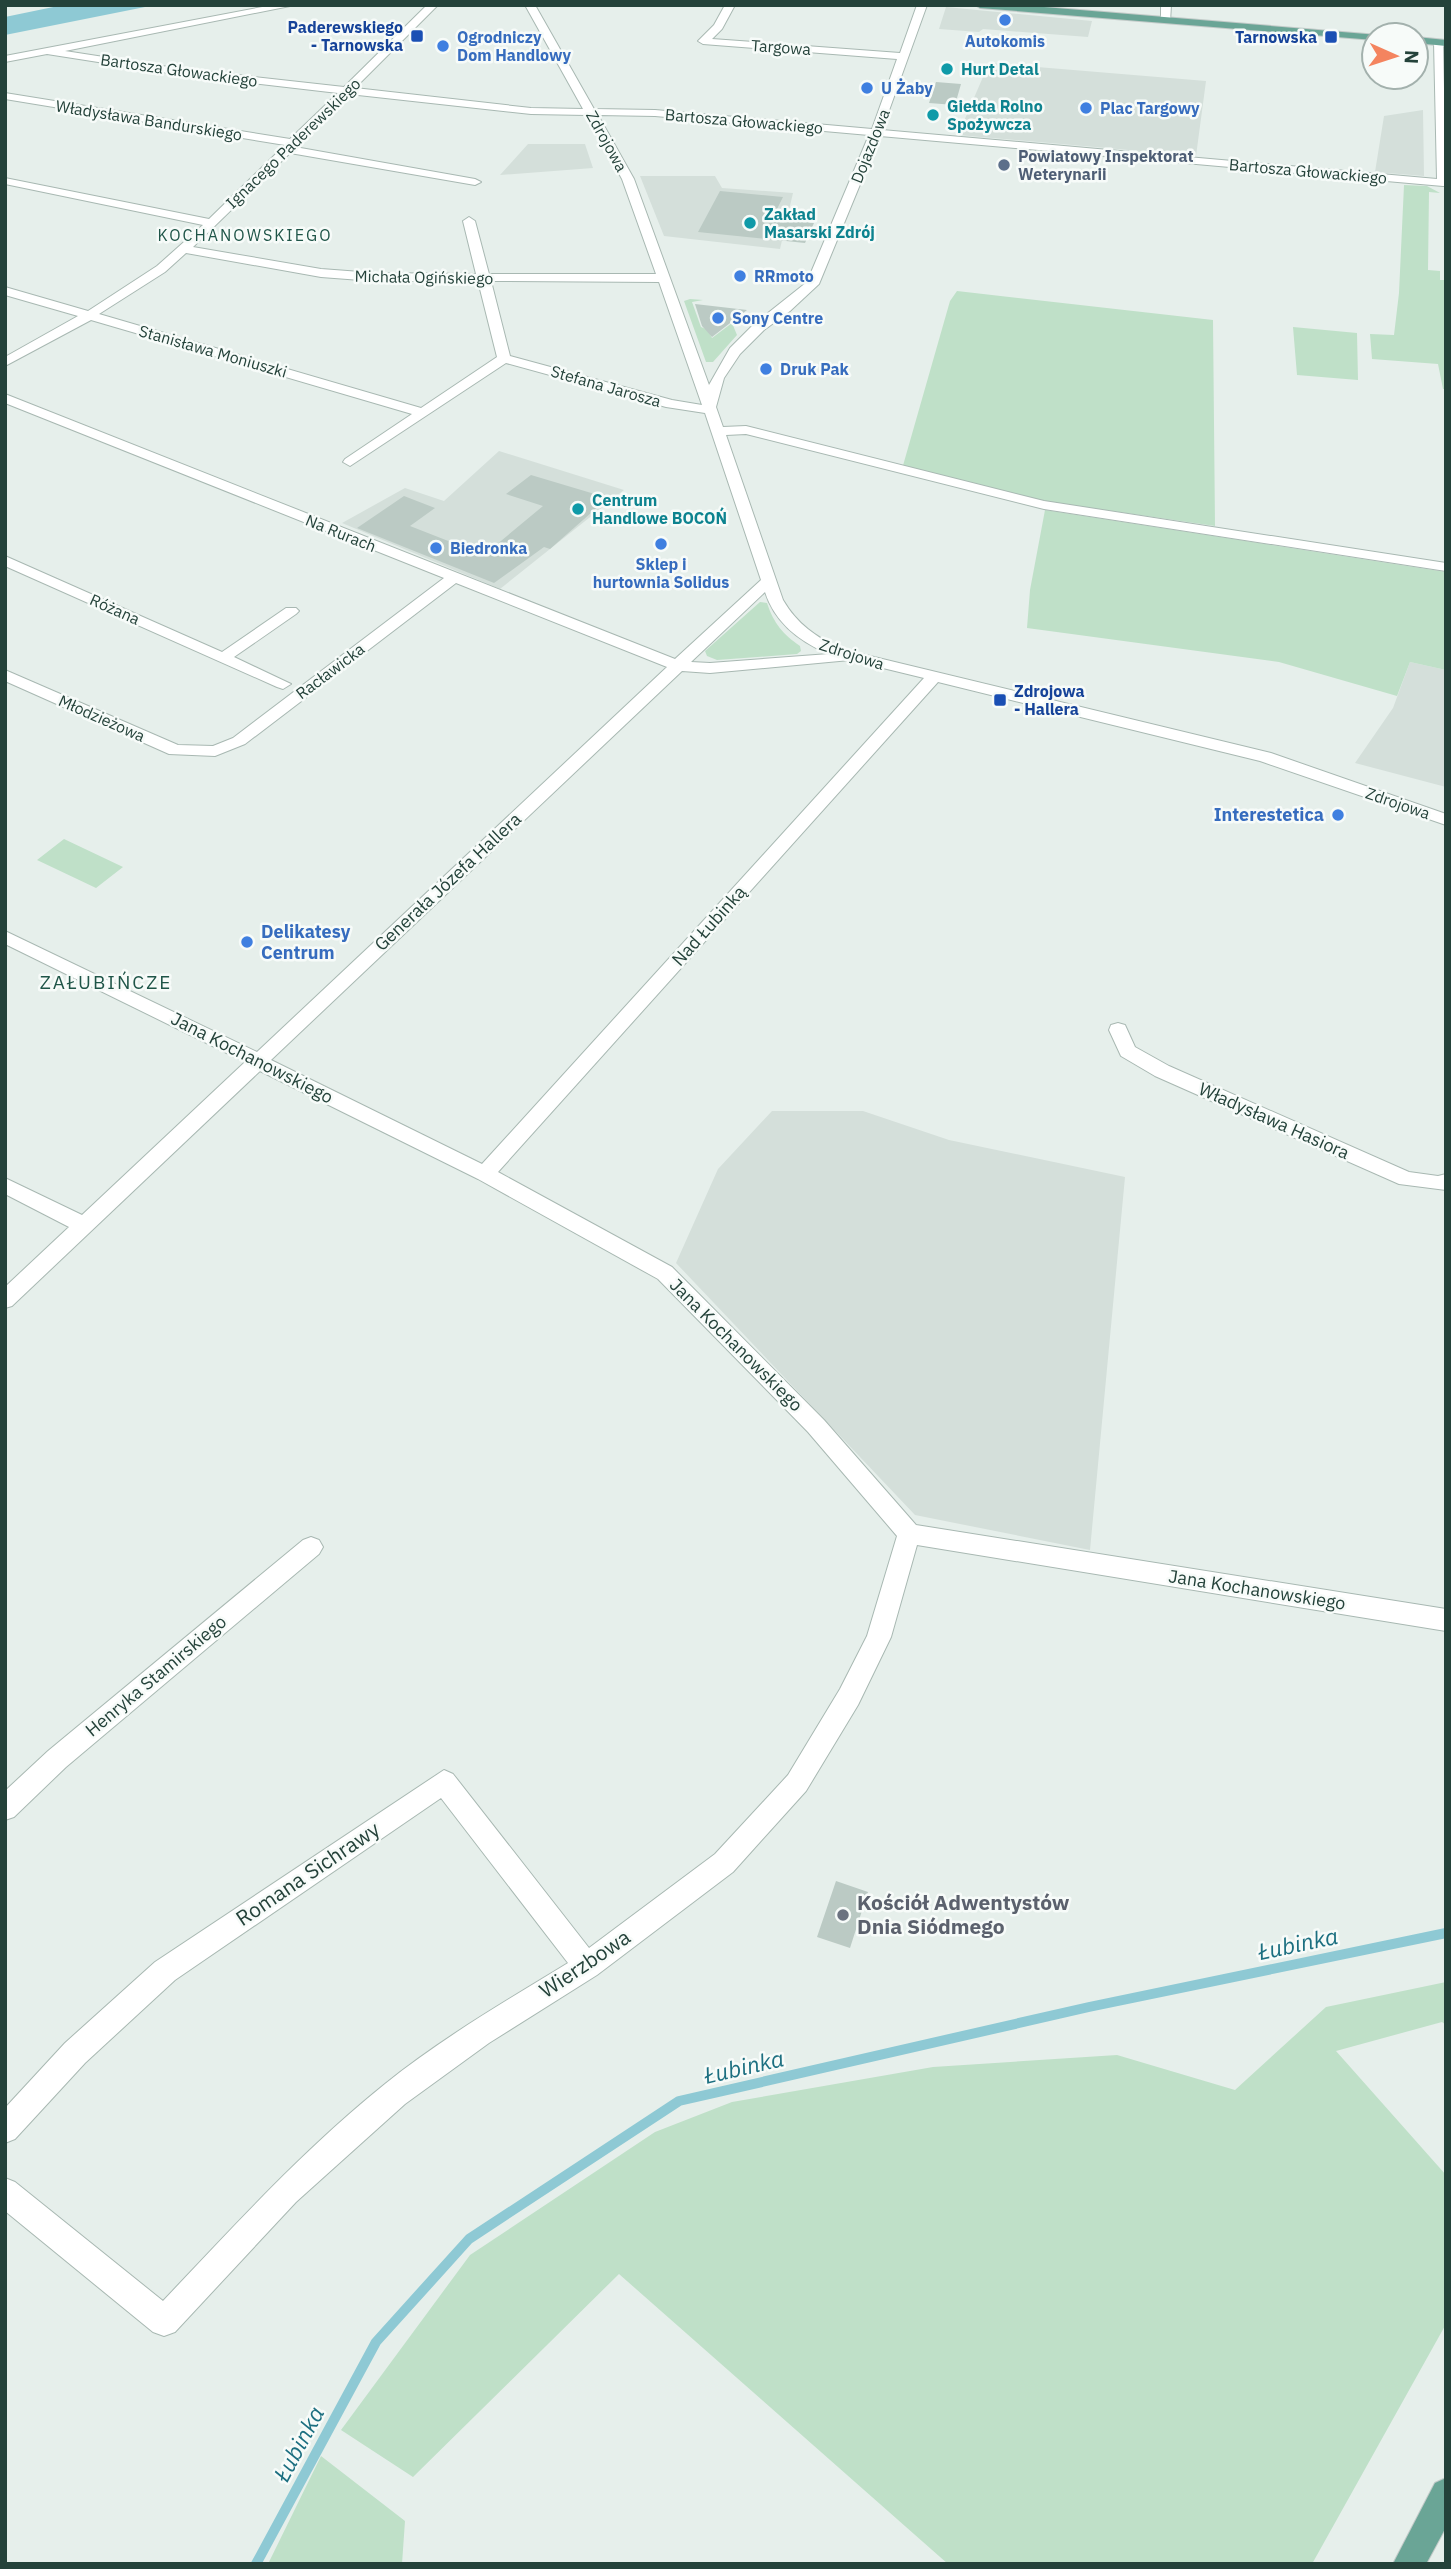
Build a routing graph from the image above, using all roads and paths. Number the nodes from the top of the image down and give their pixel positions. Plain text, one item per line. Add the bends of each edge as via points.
1 (290, 5) edge
2 (433, 5) edge
3 (530, 5) edge
4 (730, 5) edge
5 (922, 5) edge
6 (980, 5) edge
7 (1166, 5) edge
8 (1166, 20) junction
9 (1360, 36) edge
10 (1442, 42) edge
11 (46, 51) junction
12 (904, 56) junction
13 (5, 59) edge
14 (346, 91) junction
15 (5, 96) edge
16 (591, 113) junction
17 (876, 132) junction
18 (289, 146) junction
19 (5, 181) edge
20 (475, 182) dead end
21 (469, 221) dead end
22 (212, 223) junction
23 (185, 249) junction
24 (484, 278) junction
25 (665, 278) junction
26 (5, 291) edge
27 (90, 315) junction
28 (503, 358) junction
29 (5, 362) edge
30 (5, 398) edge
31 (710, 410) junction
32 (421, 412) junction
33 (717, 431) junction
34 (350, 462) dead end
35 (5, 560) edge
36 (1446, 567) edge
37 (453, 578) junction
38 (769, 579) junction
39 (291, 611) dead end
40 (223, 658) junction
41 (856, 658) junction
42 (678, 666) junction
43 (5, 676) edge
44 (934, 677) junction
45 (283, 684) dead end
46 (201, 752) joint
47 (1446, 820) edge
48 (5, 937) edge
49 (1118, 1030) dead end
50 (257, 1060) junction
51 (485, 1174) junction
52 (1446, 1181) edge
53 (5, 1185) edge
54 (84, 1225) junction
55 (5, 1300) edge
56 (909, 1534) junction
57 (311, 1547) dead end
58 (1446, 1620) edge
59 (5, 1808) edge
60 (587, 1966) junction
61 (5, 2129) edge
62 (5, 2192) edge
63 (1446, 2494) edge
64 (1409, 2564) edge

1 - 11 street
2 - 14 street, Ignacego Paderewskiego
3 - 16 street, Zdrojowa
4 - 12 street, Targowa via 704,41
5 - 12 street, Dojazdowa
6 - 8 main road
7 - 8 street
8 - 9 main road
10 - 17 street, Bartosza Głowackiego via 1443,183
11 - 13 street
11 - 14 street, Bartosza Głowackiego
12 - 17 street, Dojazdowa
14 - 16 street, Bartosza Głowackiego
14 - 18 street, Ignacego Paderewskiego
15 - 18 street, Władysława Bandurskiego
16 - 17 street, Bartosza Głowackiego via 635,111
16 - 25 street, Zdrojowa via 628,180
17 - 31 street, Dojazdowa via 813,284 746,338 726,361 713,389
18 - 20 street, Władysława Bandurskiego
18 - 22 street, Ignacego Paderewskiego
19 - 22 street
21 - 24 street
22 - 23 street, Ignacego Paderewskiego
23 - 24 street, Michała Ogińskiego via 331,274
23 - 27 street, Ignacego Paderewskiego via 141,284
24 - 25 street, Michała Ogińskiego
24 - 28 street
25 - 31 street, Zdrojowa
26 - 27 street, Stanisława Moniuszki
27 - 29 street, Ignacego Paderewskiego
27 - 32 street, Stanisława Moniuszki
28 - 31 street, Stefana Jarosza via 671,404
28 - 32 street
30 - 37 street, Na Rurach
31 - 33 street, Zdrojowa
32 - 34 street
33 - 36 street via 746,430 1044,505
33 - 38 street, Zdrojowa
35 - 40 street, Różana
37 - 42 street, Na Rurach
37 - 46 street, Racławicka via 239,741
38 - 41 street, Zdrojowa via 775,600 794,628 817,644
38 - 42 street, Generała Józefa Hallera
39 - 40 street
40 - 45 street, Różana
41 - 42 street, Na Rurach
41 - 44 street, Zdrojowa
42 - 50 street, Generała Józefa Hallera
43 - 46 street, Młodzieżowa via 175,750
44 - 47 street, Zdrojowa via 1265,757
44 - 51 street, Nad Łubinką
48 - 50 street, Jana Kochanowskiego
49 - 52 street, Władysława Hasiora via 1128,1051 1162,1071 1406,1179
50 - 51 street, Jana Kochanowskiego
50 - 54 street, Generała Józefa Hallera
51 - 56 street, Jana Kochanowskiego via 665,1273 816,1426
53 - 54 street
54 - 55 street, Generała Józefa Hallera
56 - 58 street, Jana Kochanowskiego
56 - 60 street, Wierzbowa via 879,1637 849,1698 797,1783 724,1863
57 - 59 street, Henryka Stamirskiego via 57,1759
60 - 61 street, Romana Sichrawy via 443,1782 165,1971 75,2053
60 - 62 street, Wierzbowa via 479,2033 396,2094 286,2192 164,2320
63 - 64 main road

